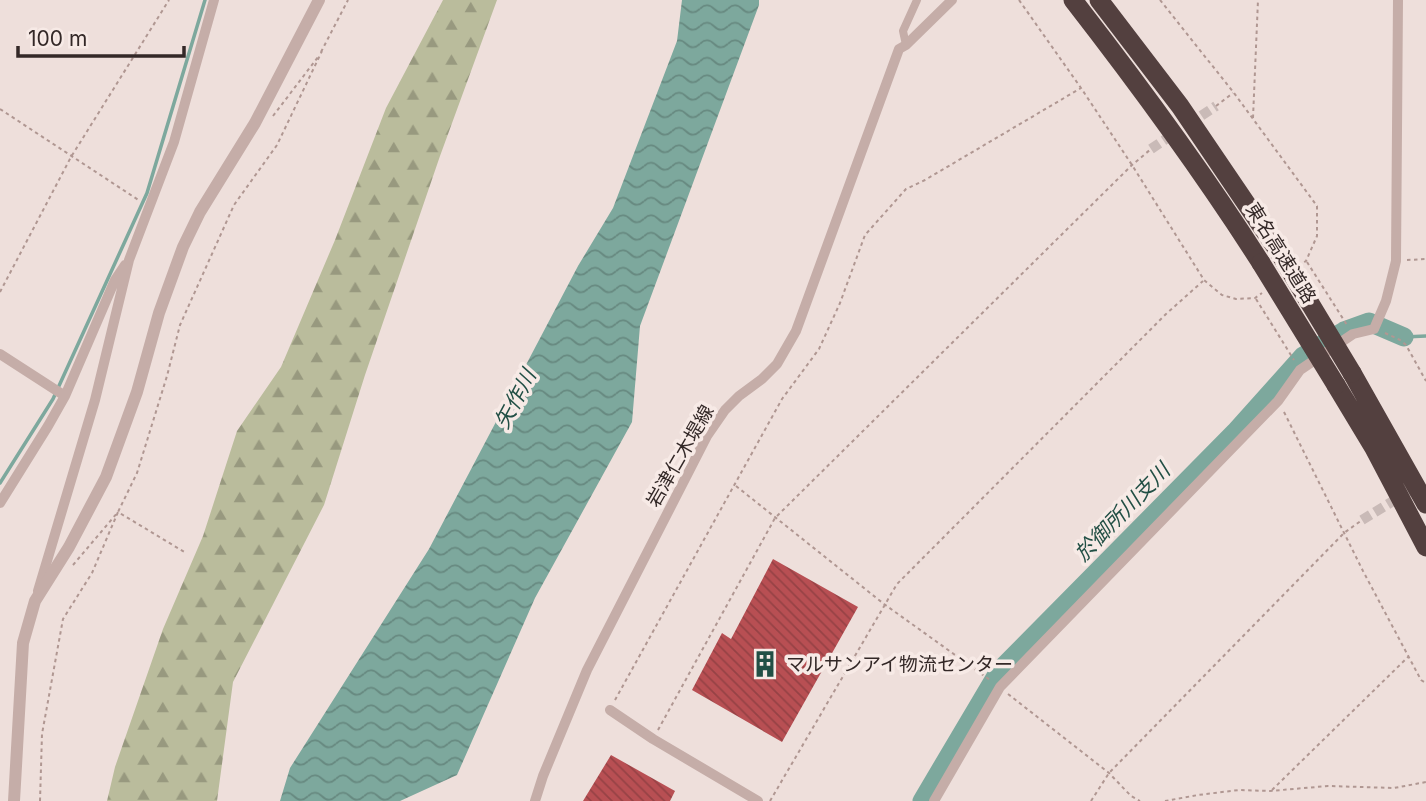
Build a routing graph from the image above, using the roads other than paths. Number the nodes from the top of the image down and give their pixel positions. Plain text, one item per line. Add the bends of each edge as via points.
1 (214, 0) edge
2 (319, 0) edge
3 (917, 0) edge
4 (952, 0) edge
5 (1073, 0) edge
6 (1098, 0) edge
7 (1398, 0) edge
8 (906, 45) junction
9 (129, 260) junction
10 (0, 354) edge
11 (65, 396) junction
12 (0, 503) edge
13 (1426, 505) edge
14 (1426, 547) edge
15 (35, 601) junction
16 (610, 710) road end
17 (14, 801) edge
18 (536, 801) edge
19 (758, 801) edge
20 (934, 801) edge

1 - 9 street via 174,142
2 - 15 street via 256,123 183,247 106,477
3 - 8 street via 902,31
4 - 8 street, 岩津仁木堤線
5 - 14 highway, 東名高速道路, bridge via 1220,199 1374,448
6 - 13 highway, 東名高速道路, bridge via 1180,107 1279,252
7 - 20 street via 1396,261 1374,329 1353,334 1300,370 1278,401 1000,687
8 - 18 street, 岩津仁木堤線 via 899,49 796,331 777,364 725,410 707,436 587,670
9 - 11 street via 115,280
9 - 15 street via 95,400
10 - 11 street
11 - 12 street
15 - 17 street via 23,643
16 - 19 street

